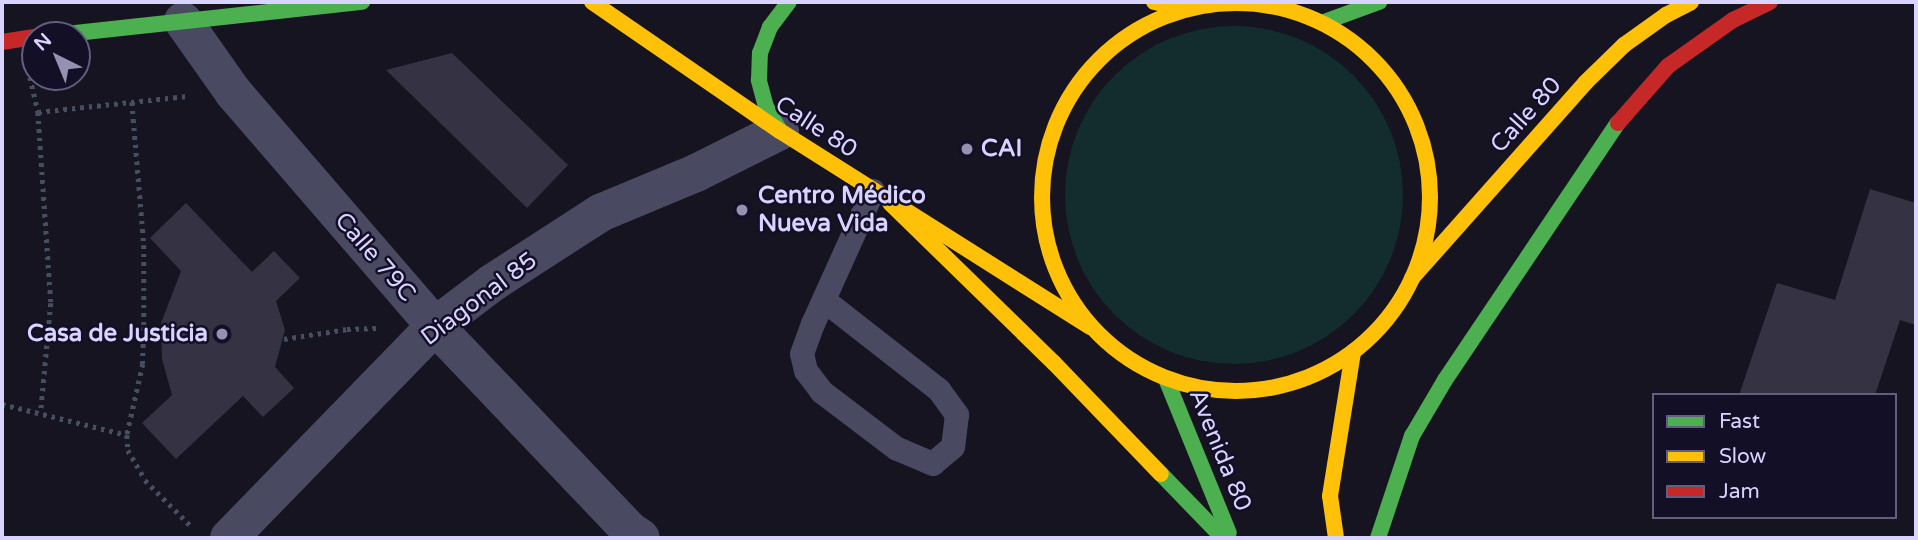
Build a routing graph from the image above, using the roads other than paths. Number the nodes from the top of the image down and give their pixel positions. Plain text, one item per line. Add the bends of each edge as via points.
1 (362, 2) edge
2 (592, 2) edge
3 (789, 2) edge
4 (1154, 2) edge
5 (1379, 2) edge
6 (1691, 2) edge
7 (1770, 2) edge
8 (1186, 9) junction
9 (183, 21) junction
10 (1324, 22) junction
11 (91, 31) edge
12 (21, 39) edge
13 (2, 42) edge
14 (780, 131) junction
15 (882, 197) junction
16 (1412, 278) junction
17 (825, 301) junction
18 (435, 326) junction
19 (1090, 327) junction
20 (1353, 352) junction
21 (1166, 379) junction
22 (212, 533) edge
23 (631, 536) edge
24 (1223, 538) edge
25 (1232, 538) edge
26 (1336, 538) edge
27 (1378, 538) edge

1 - 9 main road
2 - 14 main road, Calle 80
3 - 14 main road via 769,27 760,53 759,80 766,107
4 - 8 main road
5 - 10 main road
6 - 16 main road, Calle 80 via 1624,45 1586,82
7 - 27 main road via 1733,20 1668,66 1607,135 1412,436
8 - 10 main road via 1233,2 1279,7
8 - 19 main road via 1138,30 1087,72 1065,105 1049,142 1042,220 1051,260 1067,295
9 - 11 main road
9 - 18 street, Calle 79C via 233,92
10 - 16 main road via 1355,42 1382,68 1404,98 1420,132 1429,168 1431,205
12 - 13 main road
14 - 15 main road, Calle 80
14 - 18 street, Diagonal 85 via 600,214 492,283
15 - 17 lane
15 - 19 main road, Calle 80
15 - 24 main road via 1054,363
16 - 20 main road via 1387,318
17 - 17 lane via 802,354 806,372 822,392 897,449 933,464 953,447 957,415 939,390
18 - 22 street, Diagonal 85
18 - 23 street, Calle 79C
19 - 21 main road via 1139,366
20 - 21 main road via 1296,382 1263,389 1230,392
20 - 26 main road via 1330,496
21 - 25 main road, Avenida 80

